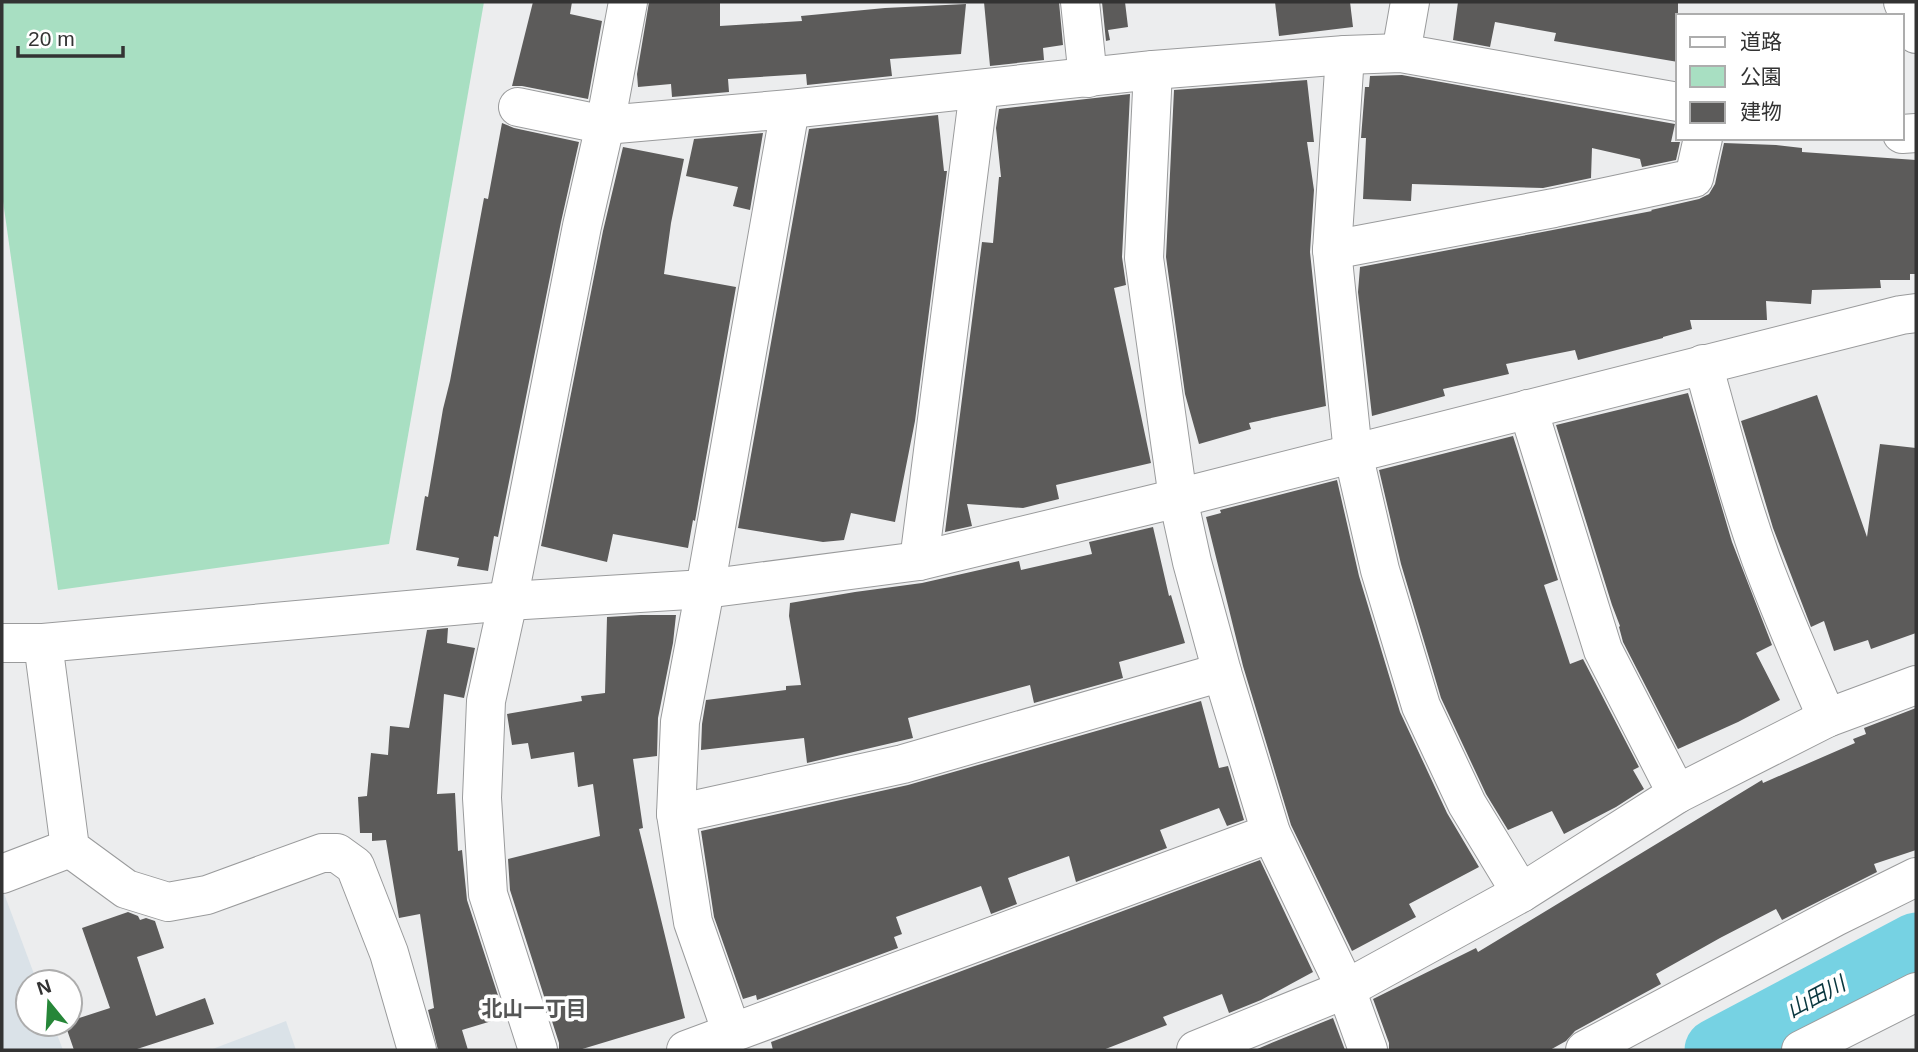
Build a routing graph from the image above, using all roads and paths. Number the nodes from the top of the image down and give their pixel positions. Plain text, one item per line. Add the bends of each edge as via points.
1 (628, 2) edge
2 (1080, 2) edge
3 (1410, 2) edge
4 (1903, 2) edge
5 (1916, 34) edge
6 (1401, 53) junction
7 (1345, 55) junction
8 (1153, 70) junction
9 (1088, 78) junction
10 (979, 90) junction
11 (1676, 102) edge
12 (518, 107) dead end
13 (790, 109) junction
14 (604, 125) junction
15 (1703, 140) edge
16 (1332, 250) junction
17 (1916, 313) edge
18 (1703, 364) junction
19 (1528, 410) junction
20 (1353, 453) junction
21 (1178, 498) junction
22 (919, 561) junction
23 (705, 589) junction
24 (508, 601) junction
25 (2, 643) edge
26 (43, 643) junction
27 (1222, 672) junction
28 (1916, 685) edge
29 (1827, 718) junction
30 (1677, 794) junction
31 (676, 814) junction
32 (1271, 833) junction
33 (70, 848) junction
34 (2, 874) edge
35 (1916, 877) edge
36 (1521, 893) junction
37 (1346, 989) junction
38 (1916, 992) edge
39 (732, 1033) junction
40 (417, 1050) edge
41 (538, 1050) edge
42 (686, 1050) edge
43 (1196, 1050) edge
44 (1368, 1050) edge
45 (1585, 1050) edge
46 (1801, 1050) edge

1 - 14 street
2 - 9 street
3 - 6 street
4 - 5 street
6 - 7 street
6 - 11 street
7 - 8 street
7 - 16 street
8 - 9 street
8 - 21 street via 1144,258
9 - 10 street
10 - 13 street
10 - 22 street
12 - 14 street
13 - 14 street
13 - 23 street
14 - 24 street
15 - 16 street via 1694,178
16 - 20 street
17 - 18 street
18 - 19 street
18 - 29 street via 1761,557
19 - 20 street
19 - 30 street via 1603,650
20 - 21 street
20 - 36 street via 1380,570 1421,706 1467,804
21 - 22 street
21 - 27 street
22 - 23 street
23 - 24 street
23 - 31 street via 680,722
24 - 26 street
24 - 41 street via 486,701 482,798 488,894
25 - 26 street
26 - 33 street
27 - 31 street via 903,764
27 - 32 street
28 - 29 street
29 - 30 street
30 - 36 street
31 - 39 street via 692,922
32 - 37 street
32 - 39 street
33 - 34 street
33 - 40 street via 126,889 168,902 207,895 321,853 337,853 355,866 389,953
35 - 45 street
36 - 37 street
37 - 43 street
37 - 44 street
38 - 46 street
39 - 42 street

